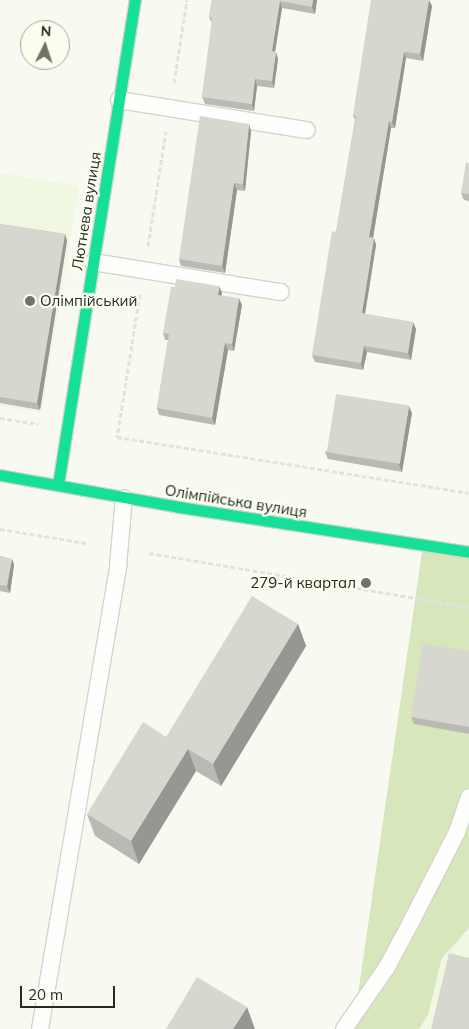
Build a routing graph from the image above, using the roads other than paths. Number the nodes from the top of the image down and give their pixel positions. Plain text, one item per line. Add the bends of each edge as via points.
1 (135, 0) edge
2 (119, 100) junction
3 (307, 130) dead end
4 (93, 262) junction
5 (280, 292) dead end
6 (0, 475) edge
7 (58, 485) junction
8 (124, 498) junction
9 (469, 552) edge
10 (469, 797) edge
11 (40, 1029) edge
12 (344, 1029) edge

1 - 2 street, Лютнева вулиця
2 - 3 lane
2 - 4 street, Лютнева вулиця
4 - 5 lane
4 - 7 street, Лютнева вулиця
6 - 7 street, Олімпійська вулиця
7 - 8 street, Олімпійська вулиця
8 - 9 street, Олімпійська вулиця
8 - 11 lane via 118,566
10 - 12 lane via 457,832 407,930

